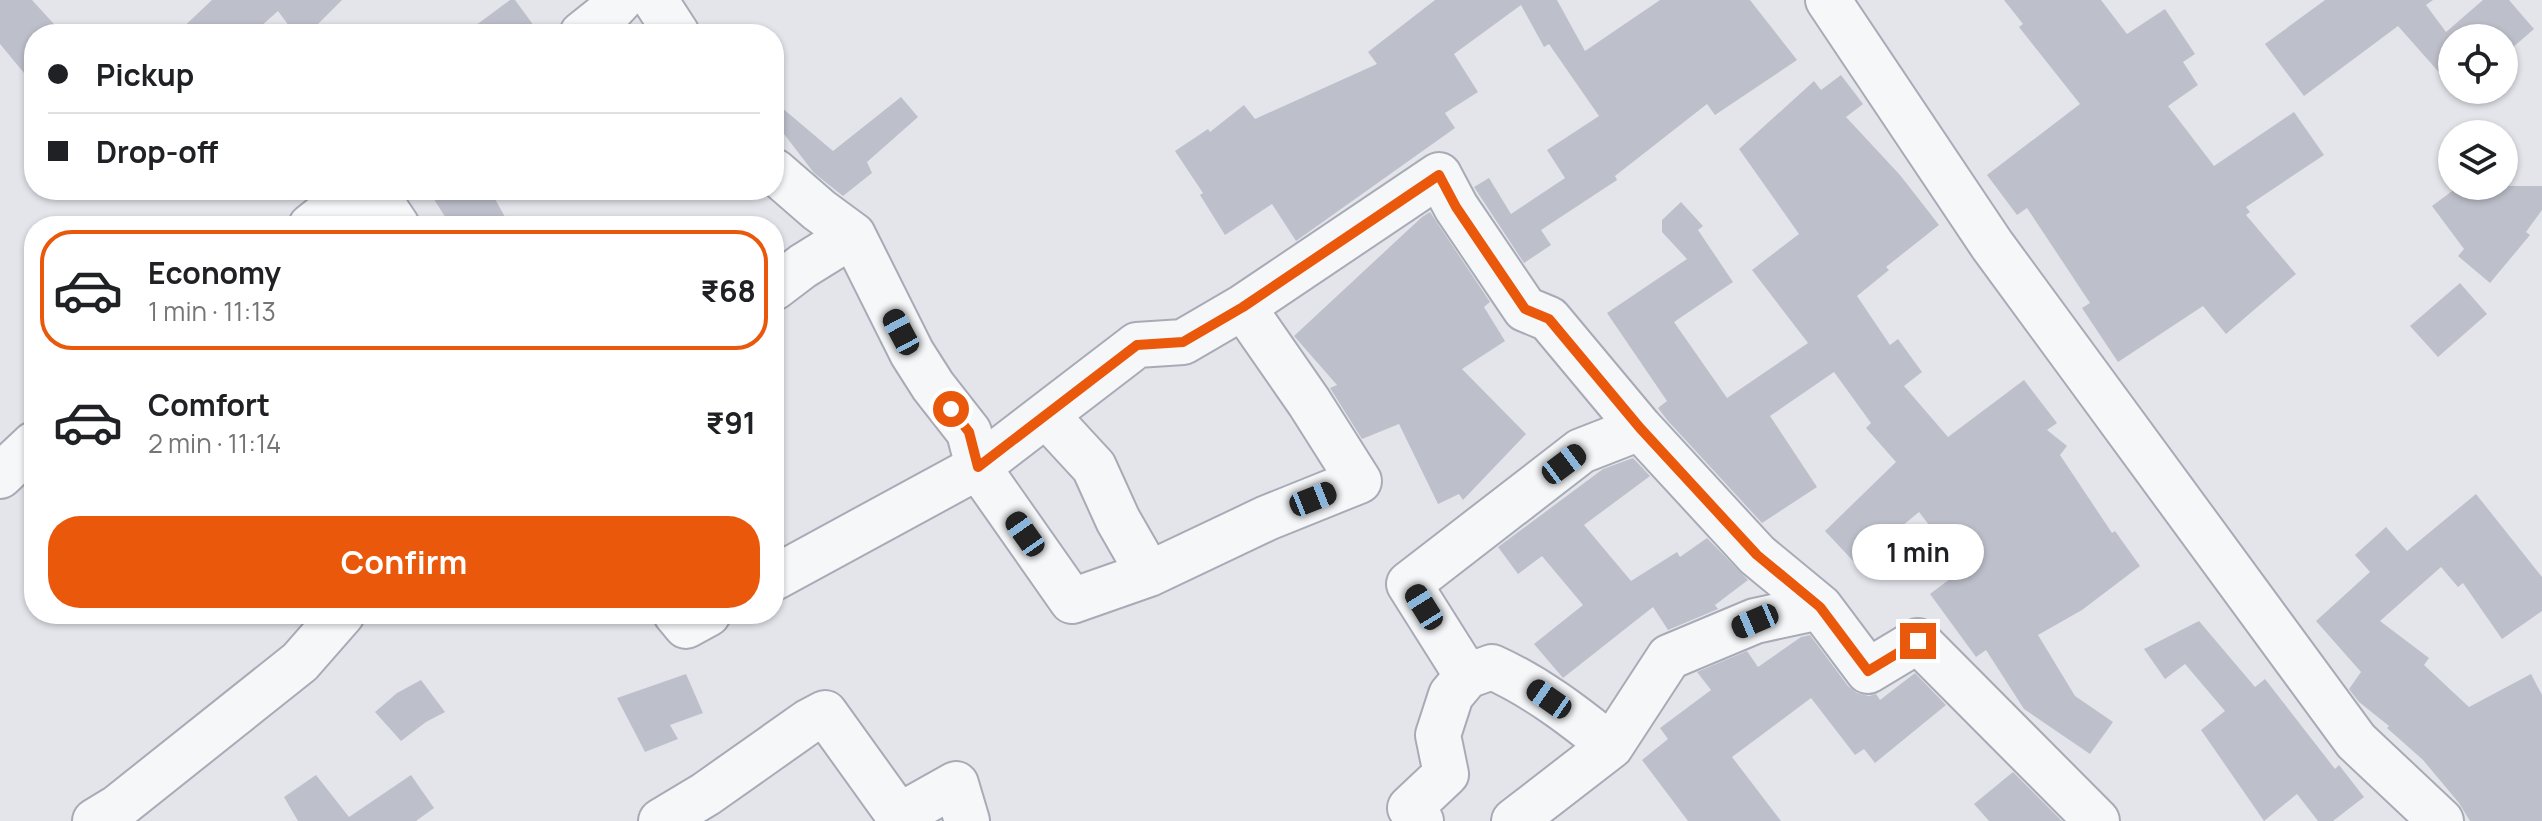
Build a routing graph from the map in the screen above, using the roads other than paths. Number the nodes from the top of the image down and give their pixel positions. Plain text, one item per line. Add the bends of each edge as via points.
1 (620, 0) edge
2 (655, 0) edge
3 (1828, 0) edge
4 (594, 24) edge
5 (671, 24) edge
6 (784, 180) edge
7 (352, 200) edge
8 (324, 216) edge
9 (853, 235) junction
10 (784, 280) edge
11 (1243, 307) junction
12 (1046, 415) junction
13 (1640, 428) junction
14 (24, 453) edge
15 (978, 467) junction
16 (0, 476) edge
17 (784, 573) edge
18 (1149, 574) junction
19 (1820, 607) junction
20 (333, 624) edge
21 (1467, 676) junction
22 (1611, 746) junction
23 (716, 807) edge
24 (95, 821) edge
25 (661, 821) edge
26 (967, 821) edge
27 (1421, 821) edge
28 (1514, 821) edge
29 (2097, 821) edge
30 (2441, 821) edge

1 - 4 street
2 - 5 street
3 - 30 street via 1992,245 2356,741
6 - 9 street
7 - 8 street
9 - 10 street
9 - 15 street via 912,353 969,432
11 - 12 street via 1183,342 1137,345
11 - 13 street via 1439,175 1525,309 1549,319
11 - 18 street via 1359,481
12 - 15 street
12 - 18 street via 1094,467
13 - 19 street via 1757,555
13 - 21 street via 1581,451 1409,584
14 - 16 street
15 - 17 street
15 - 18 street via 1072,601
19 - 22 street via 1755,621 1669,657
19 - 29 street via 1868,671 1918,641
20 - 24 street via 300,662
21 - 22 street via 1492,667 1525,682
21 - 27 street via 1451,695 1438,735 1446,774 1410,808
22 - 28 street
23 - 25 street
23 - 26 street via 808,722 825,713 899,816 956,784

